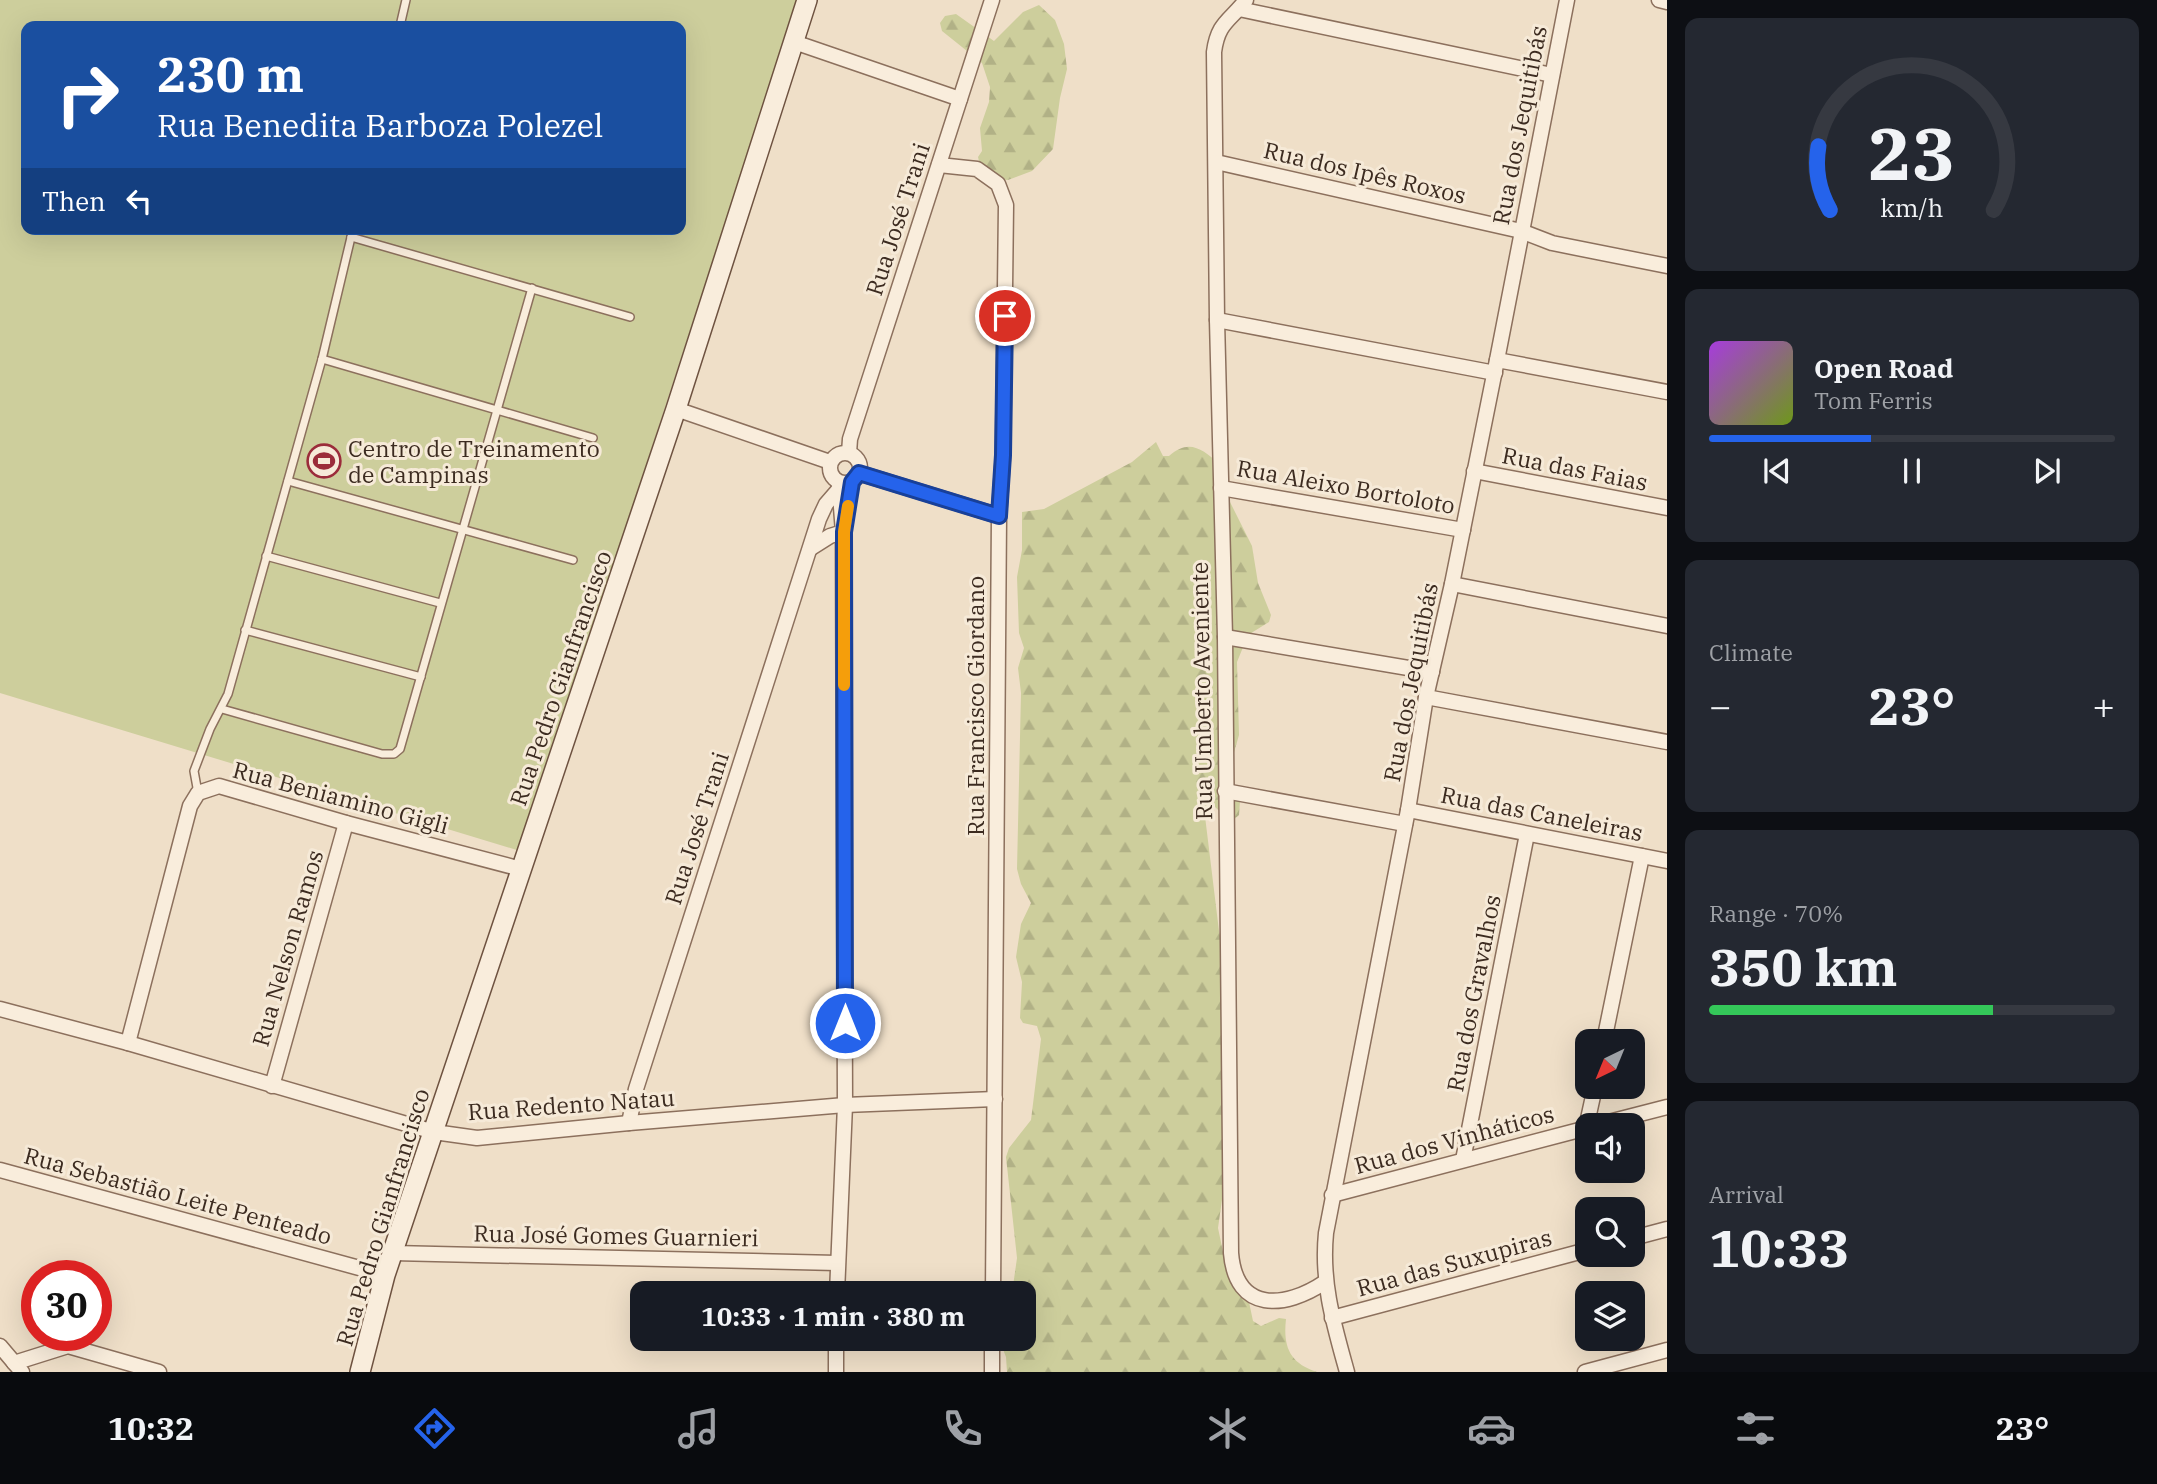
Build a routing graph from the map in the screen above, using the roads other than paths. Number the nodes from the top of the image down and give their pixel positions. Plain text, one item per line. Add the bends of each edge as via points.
1 (406, 0) edge
2 (807, 0) edge
3 (992, 0) edge
4 (1567, 0) edge
5 (1659, 0) edge
6 (1667, 2) edge
7 (1243, 5) edge
8 (401, 21) edge
9 (794, 42) junction
10 (1552, 75) junction
11 (960, 99) junction
12 (1216, 162) junction
13 (939, 165) junction
14 (1521, 231) junction
15 (352, 235) edge
16 (359, 235) edge
17 (1667, 266) edge
18 (532, 288) junction
19 (630, 317) dead end
20 (1217, 320) junction
21 (322, 359) junction
22 (1496, 367) junction
23 (1667, 392) edge
24 (676, 409) junction
25 (498, 411) junction
26 (593, 438) dead end
27 (849, 453) junction
28 (830, 462) junction
29 (1474, 471) junction
30 (288, 481) junction
31 (847, 482) junction
32 (1221, 488) junction
33 (1667, 509) edge
34 (999, 516) junction
35 (462, 530) junction
36 (1463, 530) junction
37 (844, 532) junction
38 (811, 548) junction
39 (266, 556) junction
40 (573, 560) dead end
41 (1452, 584) junction
42 (440, 603) junction
43 (1667, 626) edge
44 (245, 630) junction
45 (1225, 637) junction
46 (1432, 673) junction
47 (421, 677) junction
48 (1426, 697) junction
49 (222, 709) junction
50 (1667, 742) edge
51 (1225, 792) junction
52 (198, 793) junction
53 (1407, 817) junction
54 (346, 823) junction
55 (1527, 834) junction
56 (1642, 856) junction
57 (1667, 861) edge
58 (521, 869) junction
59 (0, 1009) edge
60 (1606, 1029) edge
61 (128, 1043) junction
62 (272, 1086) junction
63 (995, 1099) junction
64 (845, 1105) junction
65 (1667, 1107) edge
66 (1644, 1113) edge
67 (629, 1123) junction
68 (1575, 1131) edge
69 (434, 1132) junction
70 (1463, 1160) junction
71 (0, 1170) edge
72 (1332, 1195) junction
73 (1667, 1228) edge
74 (1645, 1234) edge
75 (393, 1253) junction
76 (1575, 1253) edge
77 (837, 1263) junction
78 (385, 1275) junction
79 (837, 1281) edge
80 (993, 1281) edge
81 (1325, 1282) junction
82 (1332, 1318) junction
83 (0, 1346) edge
84 (1667, 1350) edge
85 (836, 1351) edge
86 (992, 1351) edge
87 (18, 1367) edge
88 (159, 1372) edge
89 (360, 1372) edge
90 (836, 1372) edge
91 (992, 1372) edge
92 (1347, 1372) edge
93 (1585, 1372) edge

1 - 8 lane
2 - 9 street, Rua Pedro Gianfrancisco
3 - 11 street, Rua José Trani
4 - 10 street, Rua dos Jequitibás
5 - 6 street
7 - 10 street
7 - 12 street, Rua Umberto Aveniente via 1216,36
9 - 11 street
9 - 24 street, Rua Pedro Gianfrancisco
10 - 14 street, Rua dos Jequitibás
11 - 13 street, Rua José Trani
12 - 14 street, Rua dos Ipês Roxos
12 - 20 street, Rua Umberto Aveniente
13 - 27 street, Rua José Trani
13 - 34 street, Rua Francisco Giordano via 977,169 998,184 1006,205
14 - 17 street, Rua dos Ipês Roxos via 1552,243
14 - 22 street, Rua dos Jequitibás
15 - 21 lane
16 - 18 lane
18 - 19 lane
18 - 25 lane
20 - 22 street
20 - 32 street, Rua Umberto Aveniente
21 - 25 lane
21 - 30 lane
22 - 23 street
22 - 29 street, Rua dos Jequitibás
24 - 28 street
24 - 58 street, Rua Pedro Gianfrancisco
25 - 26 lane
25 - 35 lane
27 - 28 street via 840,453
27 - 31 street via 859,462
28 - 31 street via 835,480
29 - 33 street, Rua das Faias
29 - 36 street, Rua dos Jequitibás
30 - 35 lane
30 - 39 lane
31 - 34 street
31 - 37 street
31 - 38 street, Rua José Trani via 826,504
32 - 36 street, Rua Aleixo Bortoloto
32 - 45 street, Rua Umberto Aveniente
34 - 63 street, Rua Francisco Giordano
35 - 40 lane
35 - 42 lane
36 - 41 street, Rua dos Jequitibás
37 - 38 street
37 - 64 street
38 - 67 street, Rua José Trani via 636,1089
39 - 42 lane
39 - 44 lane
41 - 43 street
41 - 46 street, Rua dos Jequitibás
42 - 47 lane
44 - 47 lane
44 - 49 lane
45 - 46 street
45 - 51 street, Rua Umberto Aveniente
46 - 48 street, Rua dos Jequitibás
47 - 49 lane via 400,749 394,754
48 - 50 street
48 - 53 street, Rua dos Jequitibás
49 - 52 lane via 194,771
51 - 53 street, Rua das Caneleiras
51 - 81 street, Rua Umberto Aveniente via 1232,1270 1250,1294 1275,1302 1303,1296
52 - 54 street, Rua Beniamino Gigli via 219,786
52 - 61 street, Rua Beniamino Gigli via 190,806
53 - 55 street, Rua das Caneleiras
53 - 72 street, Rua dos Jequitibás
54 - 58 street, Rua Beniamino Gigli
54 - 62 street, Rua Nelson Ramos
55 - 56 street, Rua das Caneleiras
55 - 70 street, Rua dos Gravalhos
56 - 57 street, Rua das Caneleiras
56 - 60 street
58 - 69 street, Rua Pedro Gianfrancisco
59 - 61 street, Rua Redento Natau
61 - 62 street, Rua Redento Natau
62 - 69 street, Rua Redento Natau
63 - 64 street, Rua Redento Natau
63 - 80 street, Rua Francisco Giordano
64 - 67 street, Rua Redento Natau
64 - 77 street
65 - 66 street
67 - 69 street, Rua Redento Natau via 477,1139
68 - 70 street, Rua dos Vinháticos
69 - 75 street, Rua Pedro Gianfrancisco
70 - 72 street, Rua dos Vinháticos
71 - 78 street, Rua Sebastião Leite Penteado
72 - 81 street, Rua dos Jequitibás
73 - 74 street
75 - 77 street, Rua José Gomes Guarnieri
75 - 78 street, Rua Pedro Gianfrancisco
76 - 82 street, Rua das Suxupiras
77 - 79 street
78 - 89 street, Rua Pedro Gianfrancisco
81 - 82 street, Rua dos Jequitibás
82 - 92 street, Rua dos Jequitibás
83 - 87 street
84 - 93 street
85 - 90 street
86 - 91 street
87 - 88 street via 68,1346

